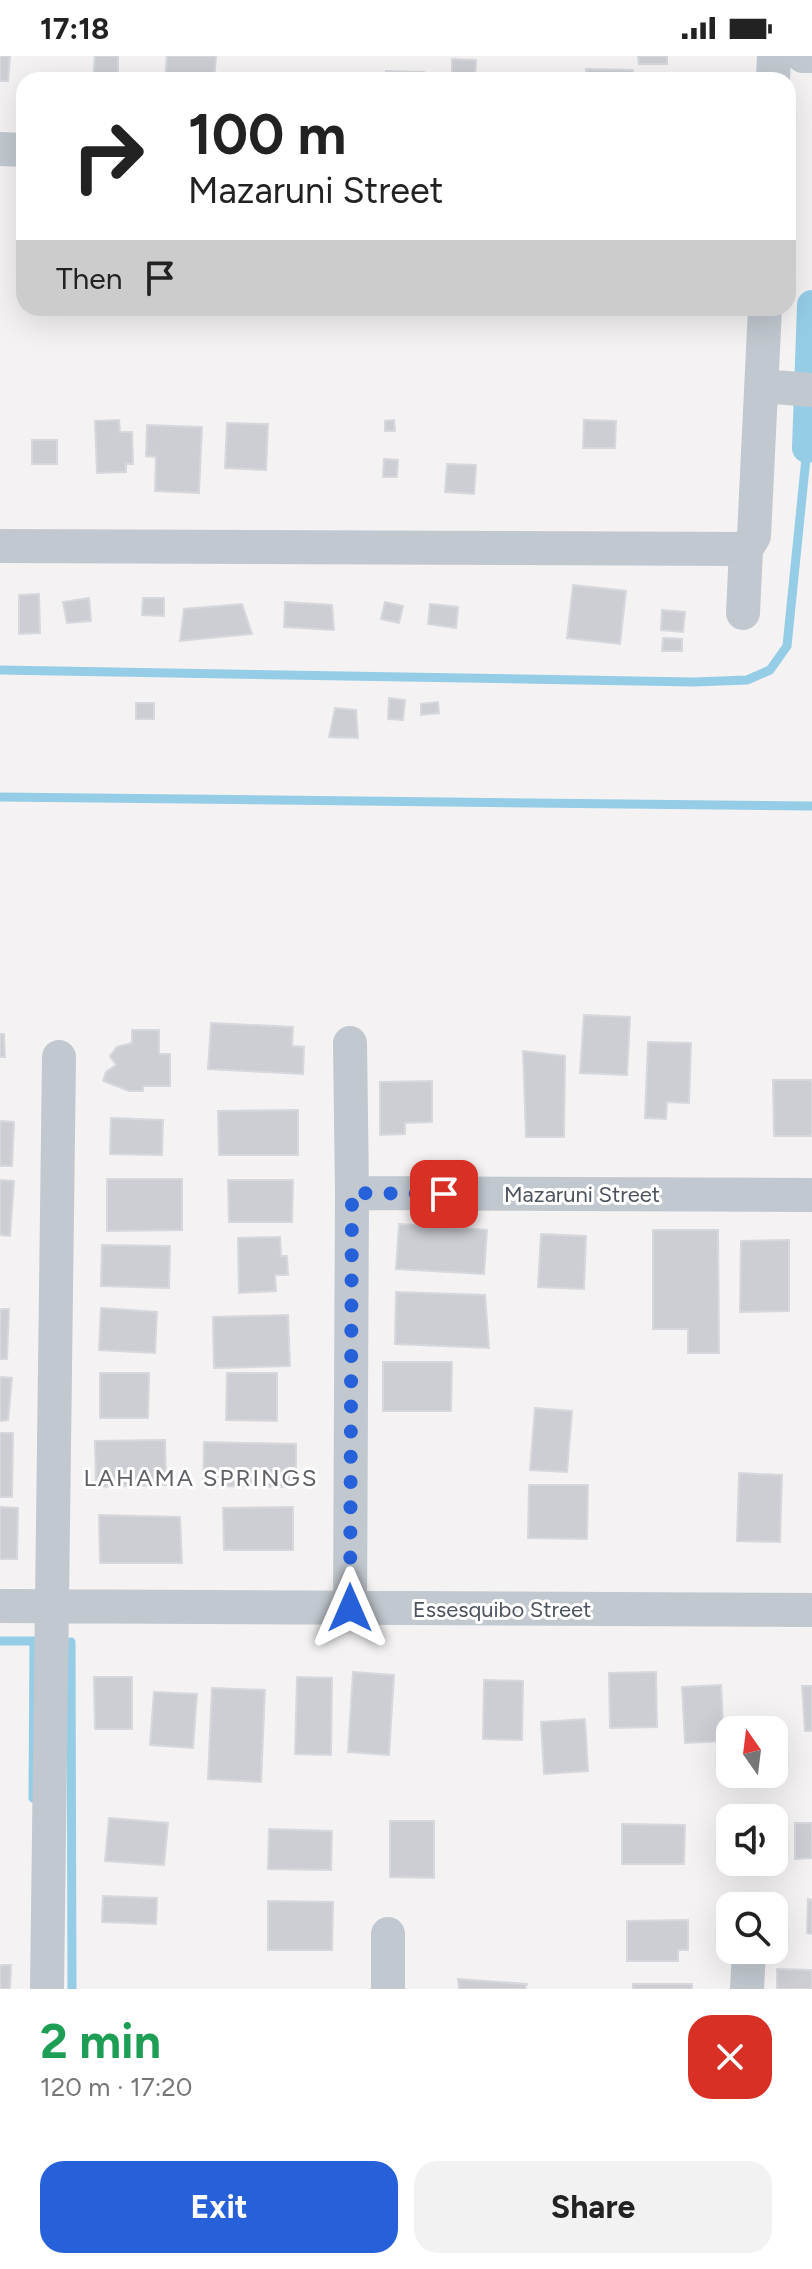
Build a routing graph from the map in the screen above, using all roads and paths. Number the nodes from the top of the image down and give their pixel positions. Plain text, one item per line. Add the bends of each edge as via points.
1 (803, 56) edge
2 (812, 56) edge
3 (765, 316) edge
4 (762, 386) junction
5 (812, 390) edge
6 (0, 546) edge
7 (746, 549) junction
8 (743, 613) dead end
9 (350, 1043) dead end
10 (59, 1057) dead end
11 (352, 1193) junction
12 (812, 1195) edge
13 (0, 1606) edge
14 (52, 1607) junction
15 (350, 1608) junction
16 (812, 1610) edge
17 (388, 1934) dead end
18 (748, 1964) edge
19 (47, 1989) edge
20 (388, 1989) edge
21 (747, 1989) edge

1 - 2 street
3 - 4 street
4 - 5 street
4 - 7 street via 754,536
6 - 7 street
7 - 8 street
9 - 11 street
10 - 14 street
11 - 12 street, Mazaruni Street
11 - 15 street
13 - 14 street, Essesquibo Street
14 - 15 street, Essesquibo Street
14 - 19 street
15 - 16 street, Essesquibo Street
17 - 20 street
18 - 21 street

